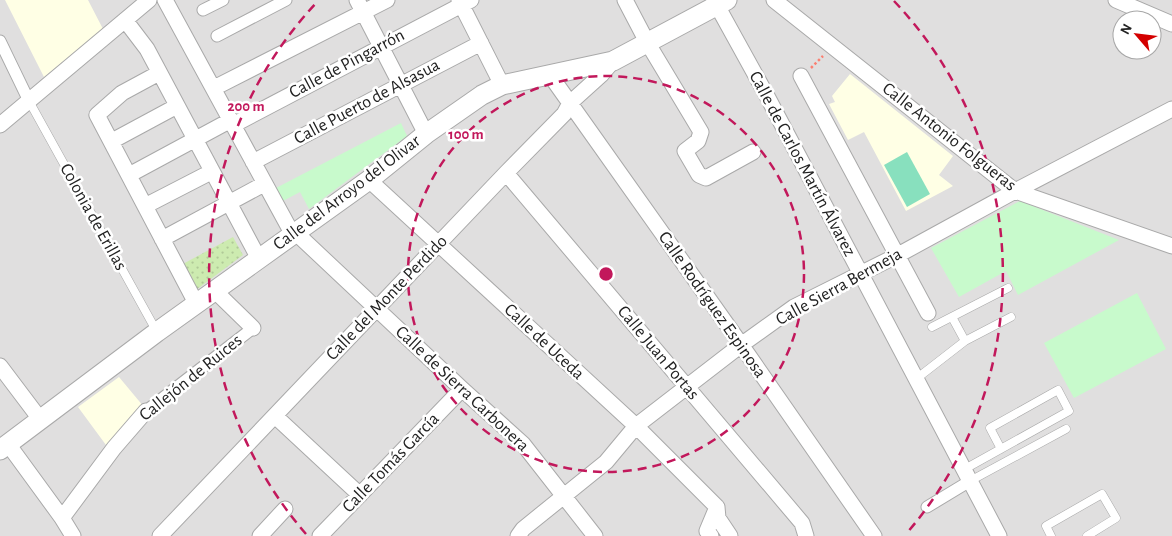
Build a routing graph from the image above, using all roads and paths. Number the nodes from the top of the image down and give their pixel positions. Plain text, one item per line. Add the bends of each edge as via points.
1 (149, 0) edge
2 (165, 0) edge
3 (223, 0) edge
4 (286, 0) edge
5 (387, 0) edge
6 (625, 0) edge
7 (774, 0) edge
8 (1116, 0) edge
9 (463, 2) edge
10 (719, 2) edge
11 (360, 6) edge
12 (204, 10) dead end
13 (125, 20) junction
14 (1172, 24) edge
15 (218, 36) dead end
16 (0, 41) edge
17 (647, 42) junction
18 (481, 43) junction
19 (380, 46) junction
20 (834, 47) junction
21 (613, 61) junction
22 (159, 72) junction
23 (550, 75) junction
24 (801, 76) joint
25 (400, 85) junction
26 (502, 85) junction
27 (214, 88) junction
28 (29, 101) junction
29 (570, 103) junction
30 (177, 106) junction
31 (1172, 109) edge
32 (232, 122) junction
33 (0, 125) edge
34 (426, 134) junction
35 (195, 140) junction
36 (112, 141) junction
37 (753, 152) dead end
38 (253, 162) junction
39 (211, 172) junction
40 (506, 173) junction
41 (129, 175) junction
42 (369, 180) junction
43 (264, 184) junction
44 (1014, 191) junction
45 (228, 203) junction
46 (145, 206) junction
47 (295, 234) junction
48 (162, 239) junction
49 (438, 244) junction
50 (1172, 246) edge
51 (898, 255) junction
52 (259, 259) junction
53 (859, 274) junction
54 (1008, 288) dead end
55 (215, 291) junction
56 (197, 304) junction
57 (376, 309) junction
58 (952, 317) junction
59 (1011, 317) dead end
60 (930, 320) joint
61 (252, 328) joint
62 (158, 332) junction
63 (965, 342) junction
64 (742, 345) junction
65 (0, 366) edge
66 (916, 379) junction
67 (688, 388) junction
68 (462, 389) junction
69 (146, 411) joint
70 (275, 416) junction
71 (40, 419) junction
72 (636, 426) junction
73 (1066, 429) dead end
74 (4, 447) edge
75 (1001, 449) junction
76 (967, 475) junction
77 (360, 495) junction
78 (565, 497) junction
79 (717, 507) junction
80 (927, 507) dead end
81 (285, 509) dead end
82 (62, 518) junction
83 (73, 536) edge
84 (160, 536) edge
85 (260, 536) edge
86 (320, 536) edge
87 (518, 536) edge
88 (595, 536) edge
89 (711, 536) edge
90 (730, 536) edge
91 (806, 536) edge
92 (874, 536) edge
93 (999, 536) edge
94 (1052, 536) edge
95 (1087, 536) edge

1 - 13 street
2 - 27 street, Calle de Sierra Carbonera
3 - 12 street
4 - 15 street
5 - 11 street
6 - 17 street
7 - 20 street, Calle Antonio Folgueras
8 - 14 street
9 - 18 street
9 - 19 street, Calle de Pingarrón
10 - 17 street, Calle del Arroyo del Olivar
10 - 53 street, Calle de Carlos Martín Álvarez
11 - 19 street
11 - 27 street
13 - 22 street via 147,48
13 - 28 street
16 - 28 street
17 - 21 street, Calle del Arroyo del Olivar
17 - 37 street via 701,132 698,141 685,151 699,175 706,178
18 - 25 street, Calle Puerto de Alsasua
18 - 26 street
19 - 25 street
19 - 32 street, Calle de Pingarrón
20 - 24 path
20 - 44 street, Calle Antonio Folgueras
21 - 23 street, Calle del Arroyo del Olivar
21 - 29 street, Calle del Monte Perdido
22 - 30 street
22 - 36 street via 122,93 96,115
23 - 26 street, Calle del Arroyo del Olivar
23 - 29 street, Calle Rodríguez Espinosa
24 - 51 street
25 - 34 street
25 - 38 street, Calle Puerto de Alsasua
26 - 34 street, Calle del Arroyo del Olivar
27 - 32 street, Calle de Sierra Carbonera
28 - 33 street
28 - 62 lane, Colonia de Erillas
29 - 40 street, Calle del Monte Perdido via 564,114
29 - 64 street, Calle Rodríguez Espinosa
30 - 35 street
30 - 36 street
31 - 44 street, Calle Sierra Bermeja
32 - 35 street, Calle de Pingarrón
32 - 38 street, Calle de Sierra Carbonera
34 - 42 street, Calle del Arroyo del Olivar
35 - 39 street
35 - 41 street, Calle de Pingarrón
36 - 41 street
38 - 43 street, Calle de Sierra Carbonera
39 - 45 street
39 - 46 street
40 - 49 street, Calle del Monte Perdido
40 - 67 street, Calle Juan Portas
41 - 46 street
42 - 47 street, Calle del Arroyo del Olivar
42 - 49 street, Calle de Uceda
43 - 45 street
43 - 47 street, Calle de Sierra Carbonera
44 - 50 street, Calle Antonio Folgueras
44 - 51 street, Calle Sierra Bermeja
45 - 48 street
45 - 52 street
46 - 48 street
47 - 52 street, Calle del Arroyo del Olivar
47 - 57 street, Calle de Sierra Carbonera
48 - 56 street
49 - 57 street, Calle del Monte Perdido
49 - 72 street, Calle de Uceda
51 - 53 street, Calle Sierra Bermeja
51 - 60 street
52 - 55 street, Calle del Arroyo del Olivar
53 - 64 street, Calle Sierra Bermeja via 794,308
53 - 66 street, Calle de Carlos Martín Álvarez
54 - 58 lane
55 - 56 street, Calle del Arroyo del Olivar
55 - 61 street, Callejón de Ruices
56 - 62 street, Calle del Arroyo del Olivar
57 - 68 street, Calle de Sierra Carbonera
57 - 70 street, Calle del Monte Perdido
58 - 60 lane
58 - 63 lane
59 - 63 lane
61 - 69 street, Callejón de Ruices
62 - 71 street, Calle del Arroyo del Olivar
63 - 66 lane
64 - 67 street, Calle Sierra Bermeja
64 - 92 street, Calle Rodríguez Espinosa
65 - 71 street
66 - 76 street, Calle de Carlos Martín Álvarez
67 - 72 street, Calle Sierra Bermeja
67 - 91 street, Calle Juan Portas via 802,523
68 - 77 street, Calle Tomás García
68 - 78 street, Calle de Sierra Carbonera via 523,444
69 - 82 street, Callejón de Ruices
70 - 77 street
70 - 84 street, Calle del Monte Perdido
71 - 74 street, Calle del Arroyo del Olivar
72 - 78 street, Calle Sierra Bermeja via 606,462
72 - 79 street, Calle de Uceda
73 - 76 lane
74 - 82 street
75 - 75 lane via 1070,411 1058,390 990,428
75 - 76 lane
76 - 80 street
76 - 93 street, Calle de Carlos Martín Álvarez
77 - 86 street, Calle Tomás García
78 - 87 street, Calle Sierra Bermeja
78 - 88 street, Calle de Sierra Carbonera
79 - 89 street via 707,531
79 - 90 street, Calle de Uceda via 718,518
81 - 85 street
82 - 83 street
94 - 95 lane via 1046,526 1102,494 1116,518

